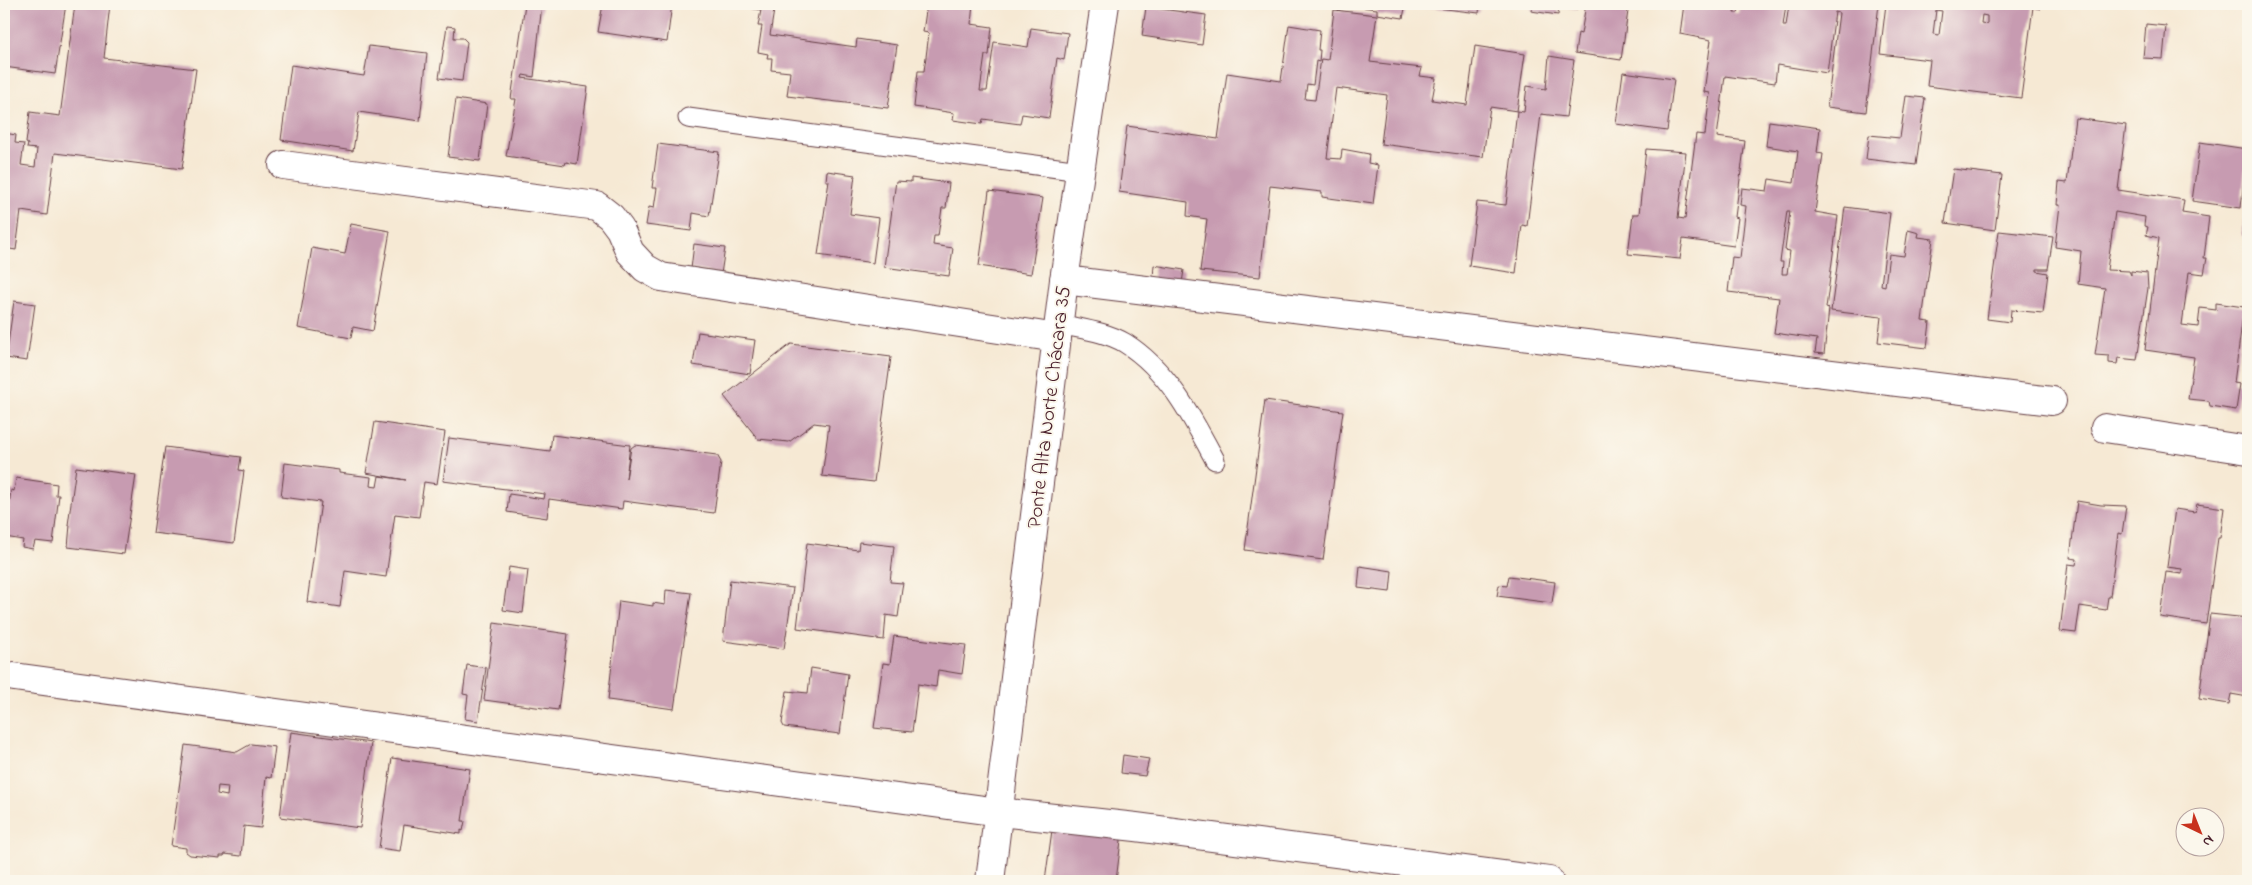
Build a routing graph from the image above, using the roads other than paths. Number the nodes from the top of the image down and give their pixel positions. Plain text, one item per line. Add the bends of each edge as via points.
1 (1105, 4) edge
2 (688, 118) dead end
3 (283, 165) dead end
4 (1080, 171) junction
5 (1064, 280) junction
6 (1058, 331) junction
7 (2052, 401) dead end
8 (2105, 428) dead end
9 (2248, 450) edge
10 (1214, 460) dead end
11 (14, 677) dead end
12 (999, 812) junction
13 (990, 881) edge
14 (1548, 881) edge

1 - 4 street, Ponte Alta Norte Chácara 35
2 - 4 lane
3 - 6 street via 597,206 620,229 630,252 645,268 661,276
4 - 5 street, Ponte Alta Norte Chácara 35
5 - 6 street, Ponte Alta Norte Chácara 35
5 - 7 street
6 - 10 lane via 1100,333 1124,343 1147,360 1189,411
6 - 12 street, Ponte Alta Norte Chácara 35
8 - 9 street
11 - 12 street
12 - 13 street, Ponte Alta Norte Chácara 35
12 - 14 street

